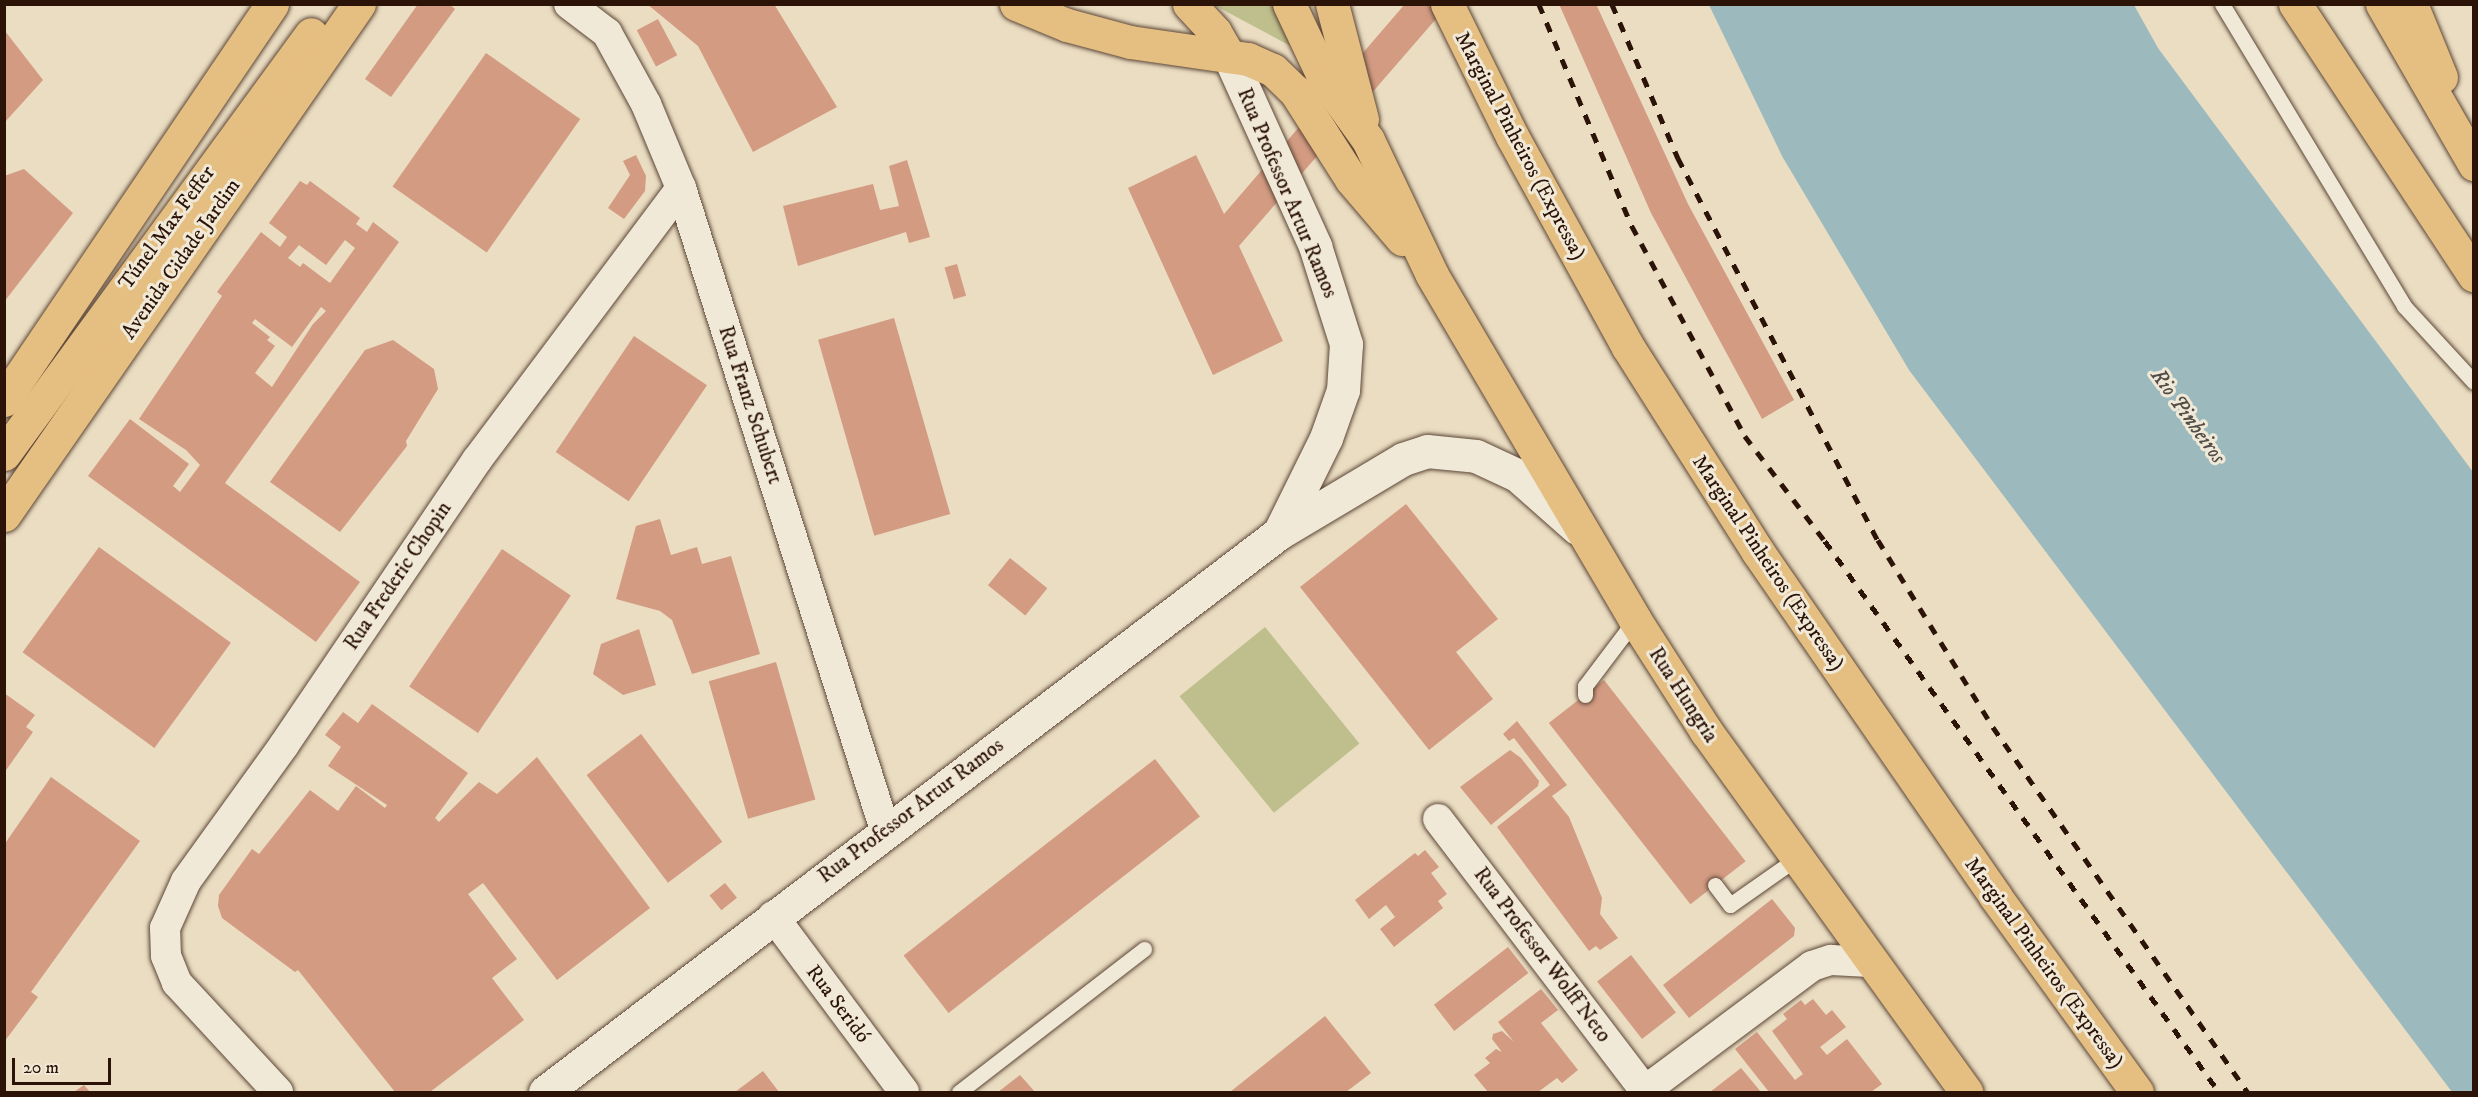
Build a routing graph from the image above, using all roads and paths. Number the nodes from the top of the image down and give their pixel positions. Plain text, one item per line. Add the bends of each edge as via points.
1 (272, 4) edge
2 (333, 4) edge
3 (359, 4) edge
4 (569, 4) edge
5 (1016, 4) edge
6 (1189, 4) edge
7 (1289, 4) edge
8 (1332, 4) edge
9 (1447, 4) edge
10 (2222, 4) edge
11 (2295, 4) edge
12 (2382, 4) edge
13 (2411, 4) edge
14 (1229, 56) junction
15 (1368, 140) junction
16 (2469, 155) edge
17 (681, 188) junction
18 (2474, 274) edge
19 (1432, 275) junction
20 (2474, 382) edge
21 (4, 400) edge
22 (4, 454) edge
23 (4, 515) edge
24 (1279, 533) junction
25 (1590, 540) junction
26 (1635, 620) junction
27 (1585, 695) dead end
28 (1438, 819) dead end
29 (885, 830) junction
30 (1797, 858) junction
31 (1714, 885) dead end
32 (772, 916) junction
33 (1144, 949) dead end
34 (1870, 962) junction
35 (278, 1092) edge
36 (545, 1092) edge
37 (904, 1092) edge
38 (958, 1092) edge
39 (1644, 1092) edge
40 (1966, 1092) edge
41 (2137, 1092) edge

1 - 21 highway
2 - 22 highway, Túnel Max Feffer
3 - 23 highway, Avenida Cidade Jardim
4 - 17 street, Rua Franz Schubert via 607,33 646,104
5 - 14 highway via 1067,25 1130,42
6 - 14 highway via 1215,32
7 - 15 highway via 1325,80
8 - 15 highway
9 - 41 highway, Marginal Pinheiros (Expressa) via 1512,136 1628,347 1746,532 1995,896
10 - 20 lane via 2404,306
11 - 18 highway
12 - 16 highway
13 - 16 highway
14 - 19 highway via 1248,58 1273,70 1295,91 1351,179
14 - 24 street, Rua Professor Artur Ramos via 1315,246 1346,344 1343,390 1332,423
15 - 19 highway
17 - 29 street, Rua Franz Schubert
17 - 35 street, Rua Frederic Chopin via 477,460 284,745 186,881 165,928 166,956 177,983
19 - 25 highway, Rua Hungria
24 - 25 street, Rua Professor Artur Ramos via 1403,459 1427,451 1452,451 1476,456 1517,475
24 - 29 street, Rua Professor Artur Ramos
25 - 26 highway, Rua Hungria
26 - 27 lane via 1586,686
26 - 30 highway, Rua Hungria via 1706,731
28 - 39 street, Rua Professor Wolff Neto
29 - 32 street, Rua Professor Artur Ramos
30 - 31 lane via 1730,905
30 - 34 highway, Rua Hungria
32 - 36 street, Rua Professor Artur Ramos
32 - 37 street, Rua Seridó
33 - 38 lane
34 - 39 street via 1831,960 1812,966
34 - 40 highway, Rua Hungria

